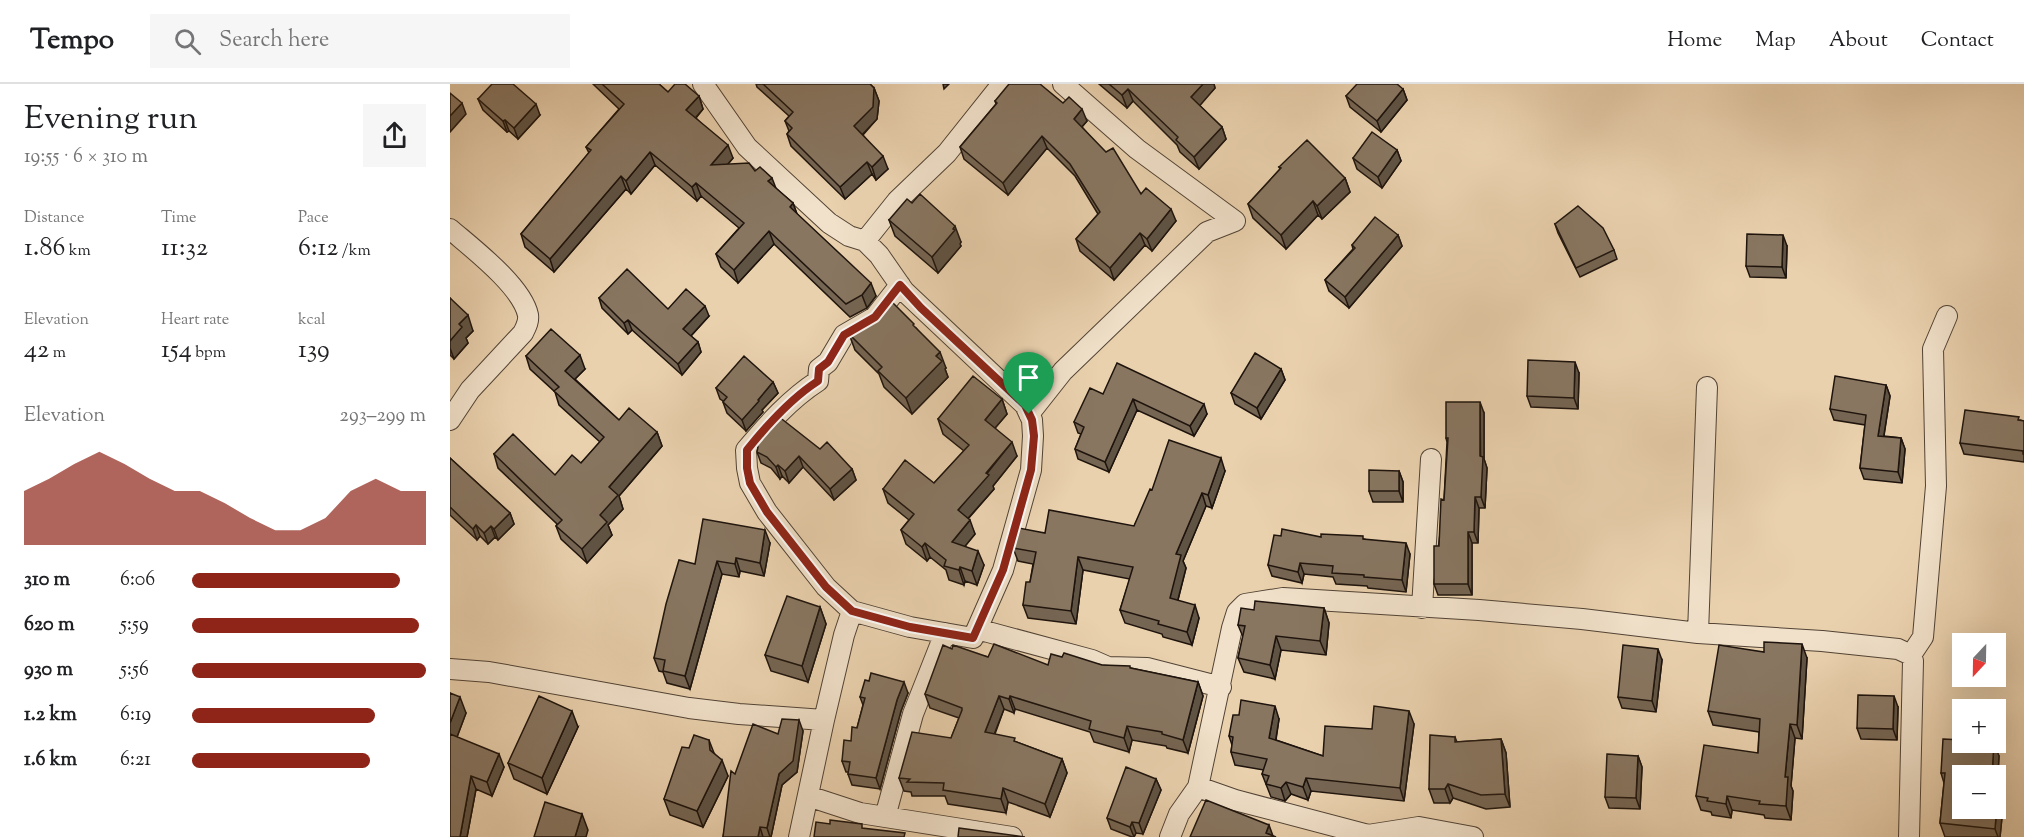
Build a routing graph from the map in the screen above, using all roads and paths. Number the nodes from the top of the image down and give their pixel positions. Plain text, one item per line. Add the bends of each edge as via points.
1 (704, 84) edge
2 (1002, 84) edge
3 (1063, 84) edge
4 (450, 229) edge
5 (865, 241) junction
6 (900, 285) junction
7 (1947, 316) dead end
8 (1707, 387) dead end
9 (1029, 414) junction
10 (450, 420) edge
11 (1431, 459) dead end
12 (1422, 608) junction
13 (852, 611) junction
14 (976, 629) junction
15 (945, 633) junction
16 (1698, 633) junction
17 (1911, 655) junction
18 (450, 669) edge
19 (1221, 687) junction
20 (824, 720) junction
21 (1198, 787) junction
22 (808, 796) junction
23 (885, 817) junction
24 (1341, 833) edge
25 (799, 837) edge
26 (1012, 837) edge
27 (1170, 837) edge
28 (1473, 837) edge
29 (1909, 837) edge

1 - 5 street via 747,147 830,223
2 - 5 street via 948,153 897,201
3 - 9 street via 1137,149 1235,221 1207,232 1064,371
4 - 10 street via 508,281 528,316 523,333 470,390
5 - 6 street
6 - 9 street via 1025,405
6 - 13 street via 875,317 844,335 828,362 819,369 818,381 775,417 747,450 750,483 767,512 826,587
7 - 17 street via 1933,349 1936,486 1923,637
8 - 16 street
9 - 14 street via 1034,436 1031,470 1003,570
11 - 12 street
12 - 16 street via 1571,618
12 - 19 street via 1283,598 1245,604 1237,612 1232,628
13 - 15 street
13 - 20 street
14 - 15 street via 973,638
14 - 19 street via 1108,667 1147,668
15 - 23 street via 913,714
16 - 17 street via 1822,640
17 - 29 street
18 - 20 street via 489,672 699,709
19 - 21 street
20 - 22 street
21 - 24 street
21 - 27 street via 1179,814
22 - 23 street
22 - 25 street
23 - 26 street
24 - 28 street via 1368,835 1419,827

